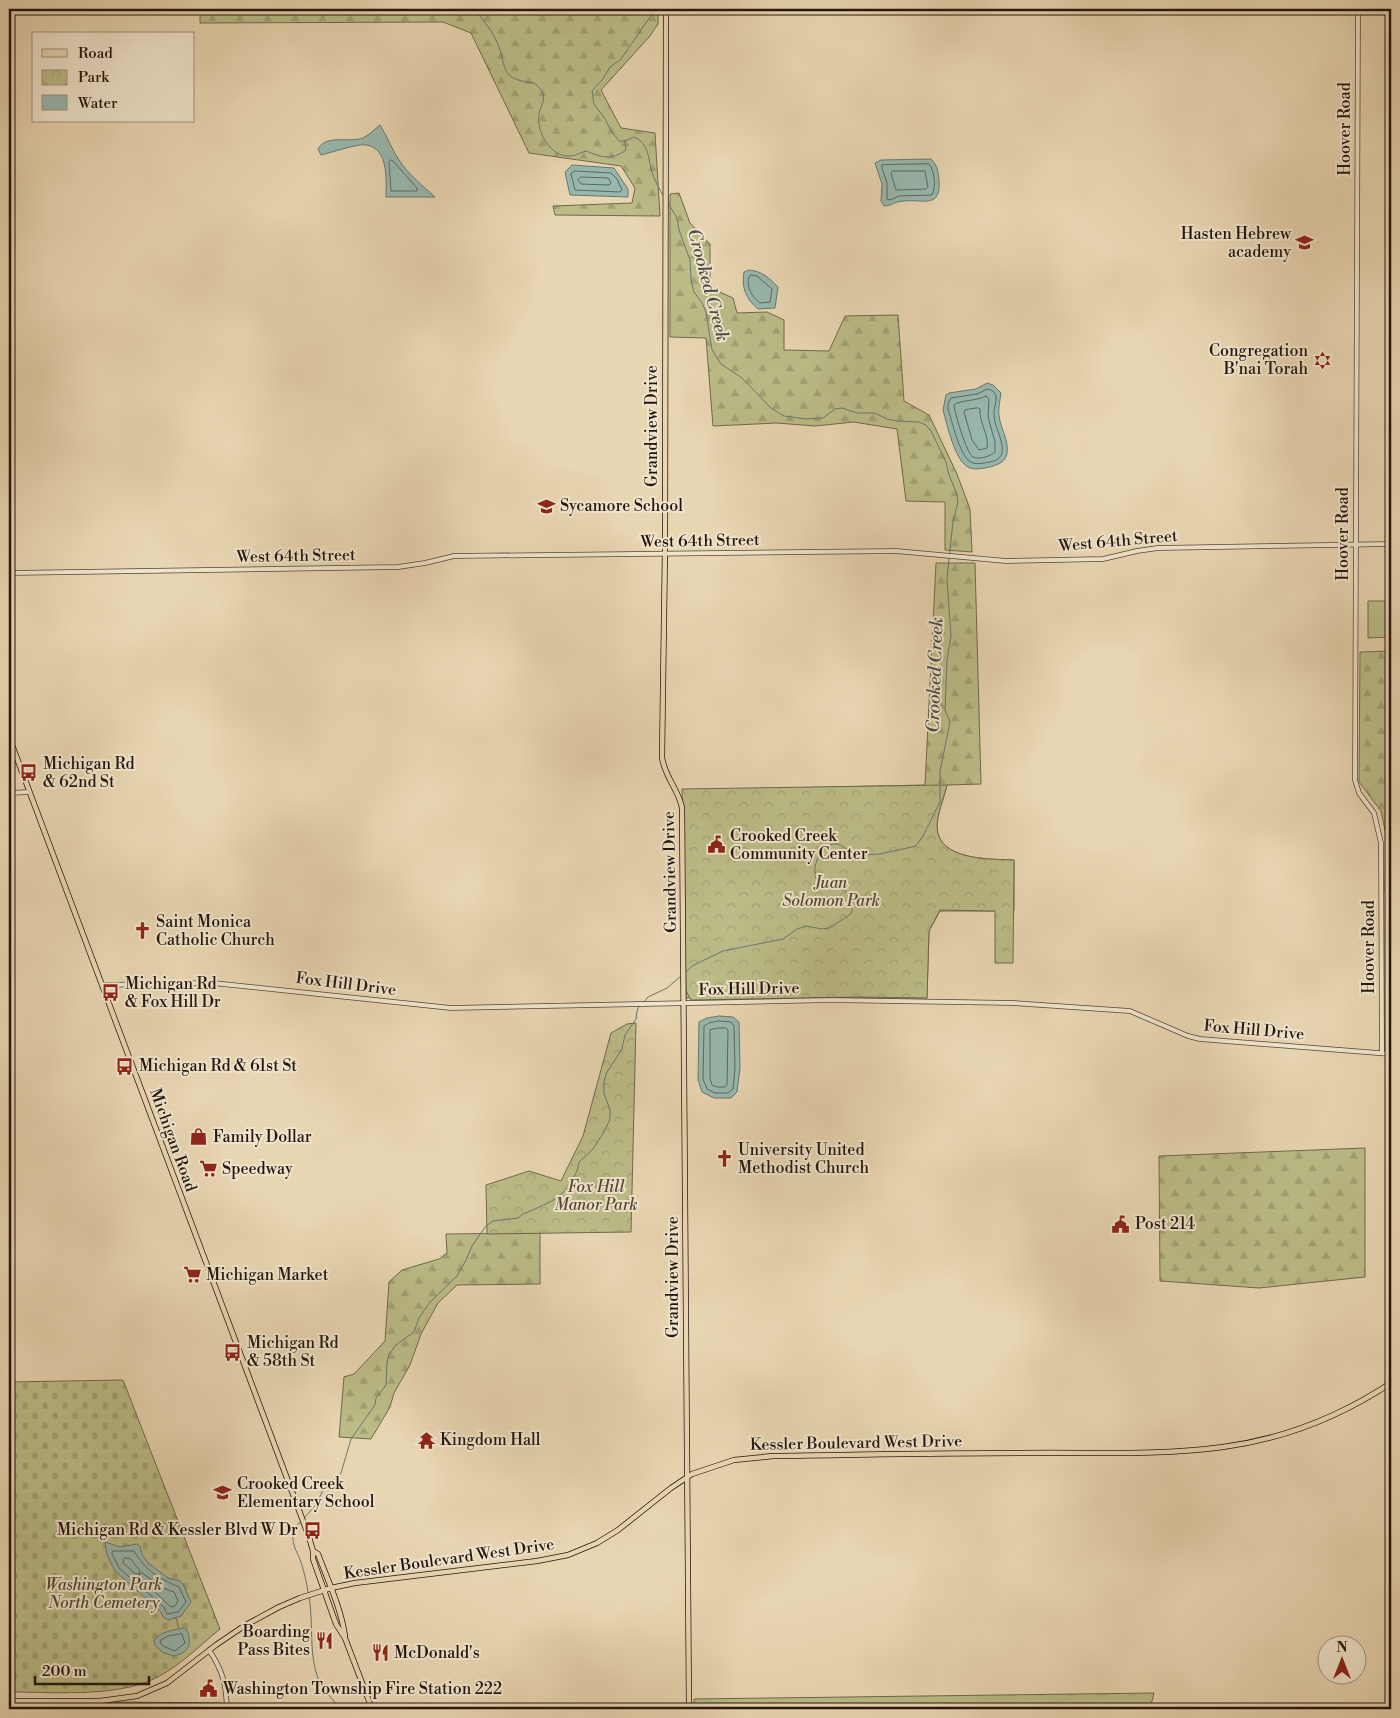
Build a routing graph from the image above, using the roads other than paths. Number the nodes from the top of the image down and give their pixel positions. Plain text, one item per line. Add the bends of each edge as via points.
1 (666, 9) edge
2 (1358, 9) edge
3 (1391, 544) edge
4 (1356, 545) junction
5 (664, 554) junction
6 (9, 573) edge
7 (9, 737) edge
8 (30, 792) junction
9 (9, 793) edge
10 (102, 985) junction
11 (684, 1002) junction
12 (1382, 1052) junction
13 (1391, 1054) edge
14 (1391, 1383) edge
15 (686, 1477) junction
16 (314, 1551) junction
17 (331, 1588) junction
18 (325, 1590) junction
19 (345, 1638) junction
20 (209, 1650) junction
21 (9, 1701) edge
22 (227, 1709) edge
23 (372, 1709) edge
24 (690, 1709) edge

1 - 5 main road, Grandview Drive
2 - 4 street, Hoover Road
3 - 4 street, West 64th Street
4 - 5 street, West 64th Street via 1158,548 1098,559 1006,561 896,551
4 - 12 street, Hoover Road via 1355,780 1358,793 1374,814 1381,843
5 - 6 street, West 64th Street via 454,556 398,567
5 - 11 main road, Grandview Drive via 662,757 682,808
7 - 8 main road, Michigan Road
8 - 9 street
8 - 10 main road, Michigan Road
10 - 11 street, Fox Hill Drive via 213,983 451,1008
10 - 16 main road, Michigan Road
11 - 12 street, Fox Hill Drive via 972,1001 1120,1010 1143,1015 1200,1039
11 - 15 main road, Grandview Drive
12 - 13 street, Fox Hill Drive
14 - 15 main road, Kessler Boulevard West Drive via 1317,1422 1271,1438 1222,1448 1156,1452 757,1456 724,1462
15 - 17 main road, Kessler Boulevard West Drive via 610,1536 568,1555
15 - 24 main road, Grandview Drive
16 - 17 main road, Michigan Road
16 - 18 main road, Michigan Road via 313,1559
17 - 18 main road, Kessler Boulevard West Drive
17 - 19 main road, Michigan Road
18 - 19 main road, Michigan Road via 336,1624
18 - 20 main road, Kessler Boulevard West Drive via 260,1617
19 - 23 main road, Michigan Road
20 - 21 main road, Kessler Boulevard West Drive via 167,1683 137,1696 100,1701
20 - 22 street via 224,1678

